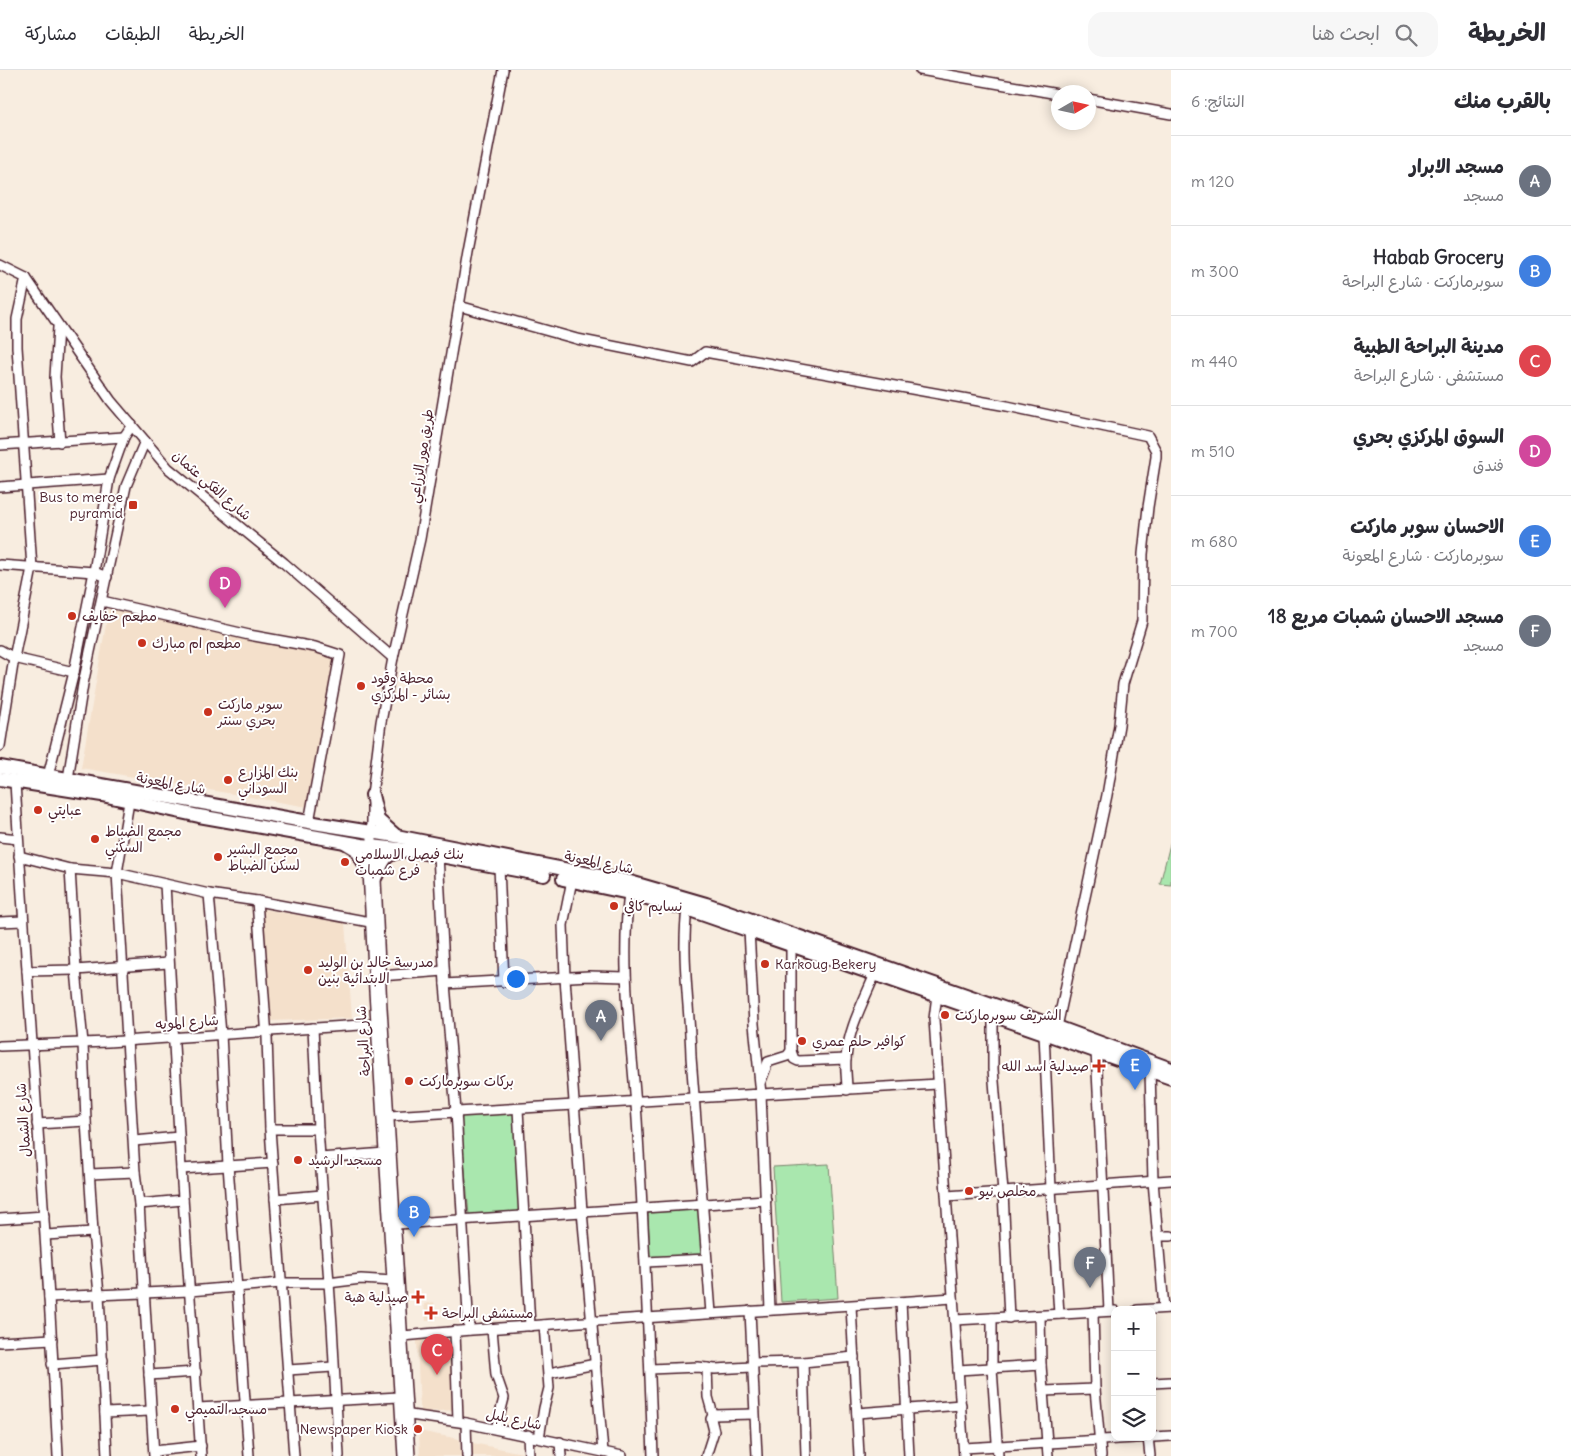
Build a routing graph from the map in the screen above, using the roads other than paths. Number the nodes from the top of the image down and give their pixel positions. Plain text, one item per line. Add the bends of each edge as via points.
1 (503, 70) edge
2 (920, 70) edge
3 (964, 74) edge
4 (1051, 93) edge
5 (1096, 100) edge
6 (1171, 114) edge
7 (0, 265) edge
8 (26, 278) junction
9 (459, 306) junction
10 (58, 326) junction
11 (132, 426) junction
12 (124, 437) junction
13 (145, 441) junction
14 (60, 442) junction
15 (23, 444) junction
16 (0, 445) edge
17 (109, 479) junction
18 (26, 485) junction
19 (0, 487) edge
20 (0, 565) edge
21 (32, 568) junction
22 (94, 572) junction
23 (107, 577) junction
24 (102, 601) junction
25 (0, 650) edge
26 (14, 658) junction
27 (393, 658) junction
28 (74, 672) junction
29 (0, 746) edge
30 (0, 767) edge
31 (48, 776) junction
32 (0, 779) edge
33 (68, 779) junction
34 (15, 782) junction
35 (103, 790) junction
36 (372, 795) junction
37 (129, 802) junction
38 (309, 822) junction
39 (372, 832) junction
40 (396, 836) junction
41 (0, 837) edge
42 (18, 839) junction
43 (342, 840) junction
44 (372, 846) junction
45 (408, 850) junction
46 (438, 855) junction
47 (19, 856) junction
48 (499, 867) junction
49 (70, 869) junction
50 (117, 873) junction
51 (372, 874) junction
52 (572, 880) junction
53 (165, 884) junction
54 (629, 893) junction
55 (209, 894) junction
56 (257, 900) junction
57 (687, 909) junction
58 (24, 921) junction
59 (0, 922) edge
60 (370, 922) junction
61 (749, 930) junction
62 (791, 945) junction
63 (168, 963) junction
64 (123, 967) junction
65 (76, 970) junction
66 (444, 971) junction
67 (27, 972) junction
68 (875, 974) junction
69 (380, 976) junction
70 (626, 977) junction
71 (565, 978) junction
72 (504, 982) junction
73 (445, 984) junction
74 (937, 996) junction
75 (992, 1015) junction
76 (376, 1024) junction
77 (1057, 1027) junction
78 (314, 1028) junction
79 (266, 1031) junction
80 (1044, 1033) junction
81 (221, 1034) junction
82 (173, 1037) junction
83 (127, 1041) junction
84 (83, 1044) junction
85 (32, 1045) junction
86 (0, 1046) edge
87 (790, 1051) junction
88 (1096, 1051) junction
89 (846, 1059) junction
90 (1171, 1069) edge
91 (1150, 1071) junction
92 (1171, 1078) edge
93 (760, 1083) junction
94 (938, 1084) junction
95 (847, 1090) junction
96 (761, 1094) junction
97 (695, 1097) junction
98 (636, 1102) junction
99 (574, 1106) junction
100 (518, 1109) junction
101 (456, 1111) junction
102 (389, 1116) junction
103 (86, 1121) junction
104 (37, 1124) junction
105 (270, 1129) junction
106 (318, 1129) junction
107 (179, 1137) junction
108 (134, 1141) junction
109 (385, 1153) junction
110 (320, 1158) junction
111 (273, 1163) junction
112 (228, 1165) junction
113 (181, 1169) junction
114 (135, 1172) junction
115 (90, 1174) junction
116 (1171, 1180) edge
117 (1153, 1181) junction
118 (1102, 1184) junction
119 (1051, 1189) junction
120 (1003, 1192) junction
121 (322, 1195) junction
122 (947, 1196) junction
123 (275, 1199) junction
124 (183, 1200) junction
125 (766, 1200) junction
126 (139, 1204) junction
127 (703, 1205) junction
128 (643, 1209) junction
129 (582, 1212) junction
130 (44, 1216) junction
131 (523, 1216) junction
132 (0, 1219) edge
133 (463, 1220) junction
134 (397, 1224) junction
135 (93, 1232) junction
136 (46, 1235) junction
137 (1158, 1236) junction
138 (1171, 1236) edge
139 (706, 1259) junction
140 (646, 1262) junction
141 (393, 1281) junction
142 (281, 1283) junction
143 (328, 1283) junction
144 (236, 1287) junction
145 (190, 1291) junction
146 (145, 1292) junction
147 (99, 1294) junction
148 (49, 1297) junction
149 (953, 1298) junction
150 (901, 1302) junction
151 (851, 1306) junction
152 (1112, 1306) edge
153 (1167, 1308) edge
154 (770, 1310) junction
155 (1111, 1311) edge
156 (750, 1312) junction
157 (1093, 1312) junction
158 (711, 1313) junction
159 (1059, 1314) junction
160 (1040, 1316) junction
161 (648, 1318) junction
162 (992, 1318) junction
163 (1009, 1318) junction
164 (955, 1320) junction
165 (593, 1322) junction
166 (544, 1325) junction
167 (530, 1326) junction
168 (492, 1328) junction
169 (469, 1330) junction
170 (455, 1331) junction
171 (402, 1336) junction
172 (52, 1339) junction
173 (0, 1342) edge
174 (854, 1357) junction
175 (103, 1360) junction
176 (803, 1362) junction
177 (52, 1364) junction
178 (596, 1364) junction
179 (752, 1365) junction
180 (1041, 1366) junction
181 (333, 1367) junction
182 (707, 1368) junction
183 (992, 1368) junction
184 (650, 1369) junction
185 (288, 1370) junction
186 (958, 1370) junction
187 (196, 1372) junction
188 (548, 1373) junction
189 (149, 1375) junction
190 (1171, 1382) edge
191 (1156, 1383) edge
192 (1095, 1389) junction
193 (1044, 1391) junction
194 (399, 1397) junction
195 (290, 1402) junction
196 (336, 1402) junction
197 (961, 1405) junction
198 (245, 1406) junction
199 (198, 1408) junction
200 (907, 1408) junction
201 (150, 1411) junction
202 (105, 1413) junction
203 (857, 1413) junction
204 (404, 1414) junction
205 (754, 1414) junction
206 (713, 1415) junction
207 (462, 1422) junction
208 (496, 1429) junction
209 (528, 1435) junction
210 (1171, 1436) edge
211 (1156, 1437) edge
212 (539, 1438) junction
213 (1099, 1440) junction
214 (1111, 1440) edge
215 (1148, 1441) edge
216 (560, 1442) junction
217 (1048, 1443) junction
218 (201, 1446) junction
219 (998, 1451) edge
220 (964, 1452) edge
221 (154, 1454) edge
222 (605, 1454) edge
223 (58, 1456) edge
224 (107, 1456) edge
225 (201, 1456) edge
226 (249, 1456) edge
227 (294, 1456) edge
228 (340, 1456) edge
229 (403, 1456) edge
230 (410, 1456) edge
231 (467, 1456) edge
232 (529, 1456) edge
233 (561, 1456) edge
234 (622, 1456) edge
235 (653, 1456) edge
236 (706, 1456) edge
237 (757, 1456) edge
238 (806, 1456) edge
239 (859, 1456) edge
240 (909, 1456) edge
241 (1048, 1456) edge
242 (1102, 1456) edge
243 (1150, 1456) edge

1 - 9 street, طريق مور الزراعي
2 - 3 street
3 - 4 street
5 - 6 street
7 - 8 street, شارع الفكي عثمان
8 - 10 street, شارع الفكي عثمان
8 - 15 street via 17,319
9 - 27 street, طريق مور الزراعي via 420,539
9 - 77 street via 576,339 692,362 705,352 1007,406 1148,436 1156,457 1143,554 1142,621 1122,684 1119,725 1107,795
10 - 11 street, شارع الفكي عثمان
10 - 14 street via 55,377
11 - 12 street
11 - 13 street, شارع الفكي عثمان
12 - 14 street
12 - 17 street
13 - 23 street via 126,486
13 - 27 street, شارع الفكي عثمان via 168,468
14 - 15 street
15 - 16 street
15 - 18 street
17 - 18 street
17 - 22 street
18 - 19 street
18 - 21 street
20 - 21 street
21 - 22 street
21 - 26 street
22 - 23 street
22 - 28 street
23 - 24 street
24 - 33 street via 83,684
24 - 38 street via 315,647 340,656
25 - 26 street
26 - 28 street
26 - 29 street
27 - 36 street, طريق مور الزراعي
28 - 31 street
30 - 31 highway, شارع المعونة
31 - 33 highway, شارع المعونة
32 - 34 highway, شارع المعونة
33 - 35 highway, شارع المعونة
34 - 35 highway, شارع المعونة
34 - 42 street, شارع الشمال
35 - 37 highway, شارع المعونة
35 - 38 highway, شارع المعونة
36 - 39 street, طريق مور الزراعي
36 - 40 highway via 378,820
37 - 43 highway, شارع المعونة
37 - 50 street
38 - 39 highway, شارع المعونة
39 - 40 highway, شارع المعونة
39 - 44 street, طريق مور الزراعي
40 - 77 highway, شارع المعونة via 658,889
41 - 42 street
42 - 47 street, شارع الشمال
43 - 44 highway, شارع المعونة
43 - 51 highway via 356,849
44 - 45 highway, شارع المعونة
44 - 51 street, شارع البراحة via 368,854
45 - 46 highway, شارع المعونة
45 - 51 highway via 388,854
46 - 48 highway, شارع المعونة
46 - 66 street
47 - 49 street
47 - 58 street, شارع الشمال
48 - 52 highway, شارع المعونة
48 - 72 street
49 - 50 street
49 - 65 street
50 - 53 street
50 - 64 street
51 - 60 street, شارع البراحة
51 - 69 street, شارع البراحة
52 - 54 highway, شارع المعونة
52 - 71 street via 563,925
53 - 55 street
53 - 63 street
54 - 57 highway, شارع المعونة
54 - 70 street via 624,935
55 - 56 street
55 - 81 street
56 - 60 street
56 - 79 street
57 - 61 highway, شارع المعونة
57 - 97 street via 684,935
58 - 59 street
58 - 67 street, شارع الشمال
60 - 76 street, شارع البراحة
61 - 62 highway, شارع المعونة
61 - 93 street
62 - 68 highway, شارع المعونة
62 - 87 street
63 - 64 street
63 - 82 street
64 - 65 street
64 - 83 street
65 - 67 street
65 - 84 street
66 - 69 street
66 - 73 street
67 - 85 street, شارع الشمال
68 - 74 highway, شارع المعونة
68 - 89 street via 854,1022
69 - 102 street, شارع البراحة
70 - 71 street
70 - 98 street
71 - 72 street
71 - 99 street
72 - 73 street
73 - 101 street
74 - 75 highway, شارع المعونة
74 - 94 street via 934,1019
75 - 80 highway, شارع المعونة
75 - 120 street
76 - 78 street, شارع المويه
76 - 109 street, شارع البراحة
77 - 90 highway, شارع المعونة
78 - 79 street, شارع المويه
78 - 106 street
79 - 81 street, شارع المويه
79 - 105 street
80 - 88 highway, شارع المعونة
80 - 119 street
81 - 82 street, شارع المويه
81 - 112 street
82 - 83 street, شارع المويه
82 - 107 street
83 - 84 street, شارع المويه
83 - 108 street
84 - 85 street, شارع المويه
84 - 103 street
85 - 86 street, شارع المويه
85 - 104 street, شارع الشمال
87 - 89 street via 798,1061
87 - 93 street via 787,1056 768,1062
88 - 91 highway, شارع المعونة
88 - 118 street
89 - 95 street
91 - 92 highway, شارع المعونة
91 - 117 street
93 - 96 street
94 - 95 street
94 - 122 street
95 - 96 street
96 - 97 street
96 - 125 street
97 - 98 street
97 - 127 street
98 - 99 street
98 - 128 street
99 - 100 street
99 - 129 street
100 - 101 street
100 - 131 street
101 - 102 street
101 - 133 street
102 - 134 street, شارع البراحة
103 - 104 street
103 - 115 street
104 - 130 street, شارع الشمال
105 - 106 street
105 - 111 street
106 - 110 street
107 - 108 street
107 - 113 street
108 - 114 street
109 - 110 street
109 - 141 street, شارع البراحة
110 - 121 street
111 - 112 street
111 - 123 street
112 - 113 street
112 - 144 street
113 - 124 street
114 - 115 street
114 - 126 street
115 - 135 street
116 - 117 street
117 - 118 street
117 - 137 street
118 - 119 street
118 - 152 street
119 - 120 street
119 - 159 street
120 - 122 street
120 - 163 street
121 - 123 street
121 - 143 street
122 - 149 street
123 - 142 street
124 - 126 street
124 - 145 street
125 - 127 street
125 - 154 street
126 - 146 street
127 - 128 street
127 - 139 street
128 - 129 street
128 - 140 street
129 - 131 street
129 - 165 street
130 - 132 street
130 - 136 street, شارع الشمال
131 - 133 street
131 - 167 street
133 - 134 street
133 - 169 street
134 - 171 street, شارع البراحة
135 - 136 street
135 - 147 street
136 - 148 street, شارع الشمال
137 - 138 street
137 - 153 street
139 - 140 street
139 - 158 street
140 - 161 street
141 - 143 street via 361,1279
141 - 194 street, شارع البراحة
142 - 143 street
142 - 144 street
142 - 185 street
143 - 181 street
144 - 145 street
144 - 198 street
145 - 146 street
145 - 187 street
146 - 147 street
146 - 189 street
147 - 148 street
147 - 175 street
148 - 172 street, شارع الشمال
149 - 150 street
149 - 164 street
150 - 151 street
150 - 200 street
151 - 154 street
151 - 174 street
154 - 156 street
155 - 157 street
156 - 158 street
156 - 179 street
157 - 159 street
157 - 192 street
158 - 161 street
159 - 160 street
160 - 163 street
160 - 180 street
161 - 165 street
161 - 184 street
162 - 163 street
162 - 164 street
162 - 183 street
164 - 186 street
165 - 166 street
165 - 178 street
166 - 167 street
166 - 188 street
167 - 168 street
168 - 169 street
168 - 208 street via 496,1375 504,1398
169 - 170 street
170 - 171 street
170 - 207 street
171 - 204 street, شارع البراحة
172 - 173 street
172 - 177 street, شارع الشمال
174 - 176 street
174 - 203 street
175 - 177 street
175 - 202 street
176 - 179 street
176 - 238 street
177 - 223 street, شارع الشمال
178 - 188 street
178 - 222 street
179 - 182 street
179 - 205 street
180 - 183 street
180 - 193 street
181 - 185 street
181 - 196 street
182 - 184 street
182 - 206 street via 709,1405
183 - 186 street
183 - 219 street
184 - 235 street
185 - 195 street
186 - 197 street
187 - 189 street
187 - 199 street
188 - 212 street via 549,1388
189 - 201 street
190 - 191 street
192 - 193 street
192 - 213 street
193 - 217 street
194 - 196 street
194 - 204 street, شارع البراحة
195 - 196 street
195 - 198 street
195 - 227 street
196 - 228 street
197 - 200 street
197 - 220 street
198 - 199 street
198 - 226 street
199 - 218 street
200 - 203 street
200 - 240 street
201 - 202 street
201 - 221 street
202 - 224 street
203 - 239 street
204 - 207 street, شارع بلبل
204 - 229 street, شارع البراحة
204 - 230 street, شارع البراحة
205 - 206 street
205 - 237 street
206 - 236 street via 714,1431
207 - 208 street, شارع بلبل
207 - 231 street
208 - 209 street, شارع بلبل
209 - 212 street, شارع بلبل
209 - 232 street
210 - 211 street
212 - 216 street, شارع بلبل
213 - 214 street
213 - 217 street
213 - 242 street
215 - 243 street
216 - 222 street, شارع بلبل
216 - 233 street
217 - 219 street
217 - 241 street
218 - 221 street
218 - 225 street
219 - 220 street
222 - 234 street, شارع بلبل

